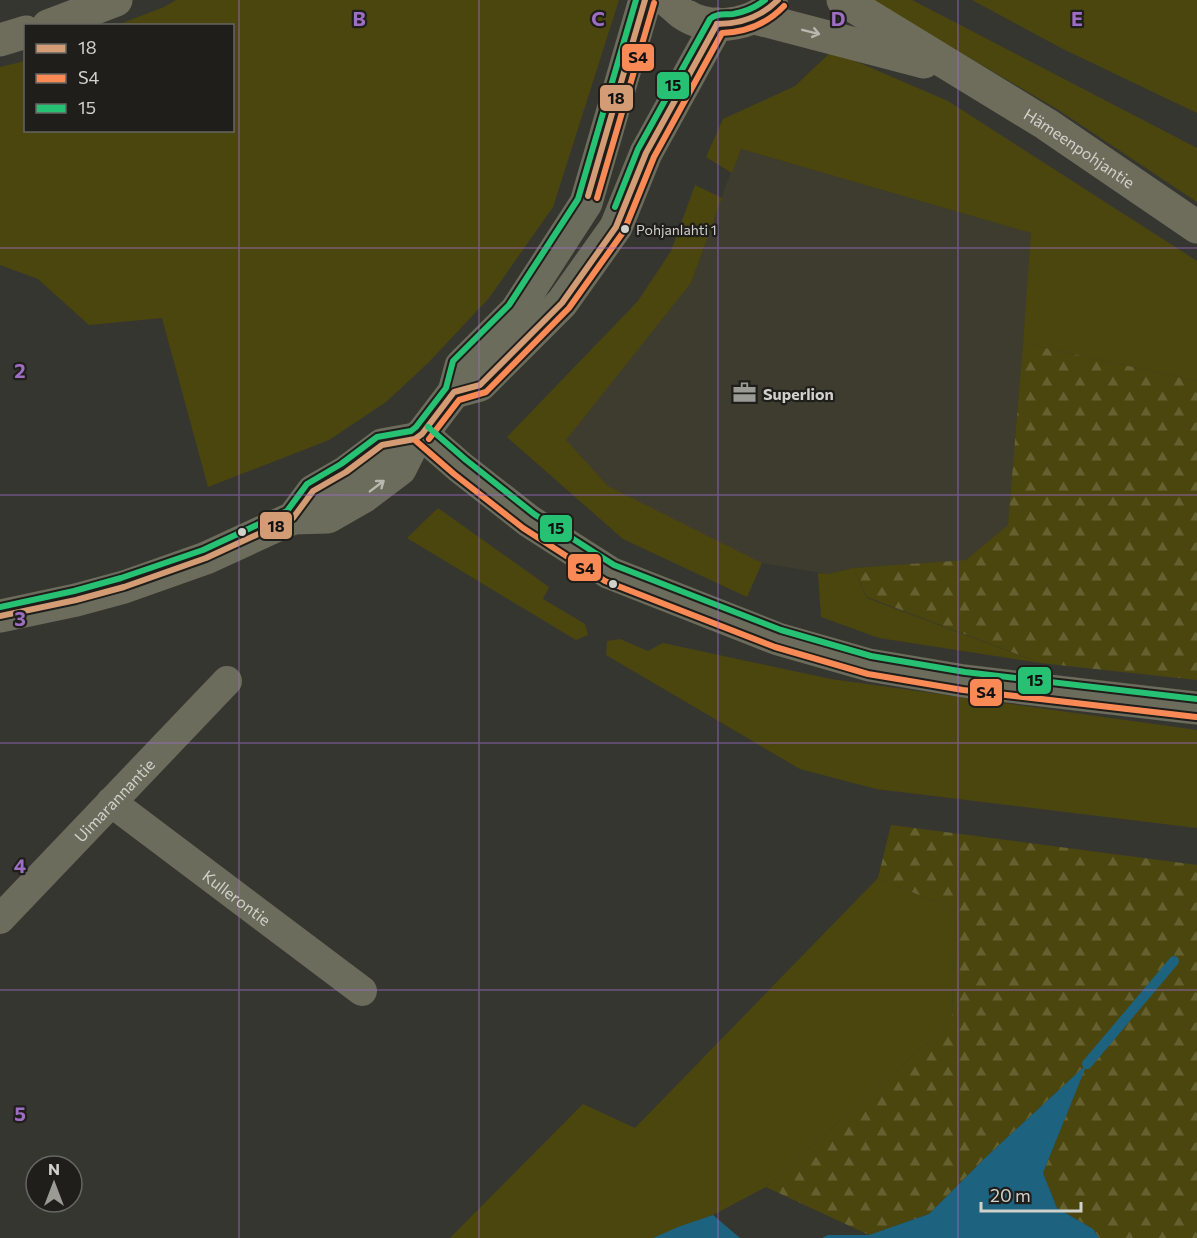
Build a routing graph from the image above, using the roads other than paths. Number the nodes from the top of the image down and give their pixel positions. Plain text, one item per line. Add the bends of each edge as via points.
1 (116, 0) edge
2 (645, 0) edge
3 (667, 0) edge
4 (843, 0) edge
5 (766, 9) edge
6 (53, 24) edge
7 (717, 24) junction
8 (24, 33) edge
9 (0, 40) edge
10 (959, 72) junction
11 (1197, 227) edge
12 (454, 392) junction
13 (419, 436) junction
14 (0, 616) edge
15 (227, 681) dead end
16 (1197, 708) edge
17 (111, 802) junction
18 (0, 919) edge
19 (362, 991) dead end

1 - 6 main road
2 - 12 street via 586,203 516,311 461,366
3 - 7 main road via 682,14
4 - 10 main road, Hämeenpohjantie
5 - 7 main road via 730,24
5 -> 10 main road, Hämeenpohjantie
7 - 12 street via 646,153 616,227 603,246 562,303 480,385
8 - 9 main road
10 - 11 main road, Hämeenpohjantie via 1046,124
12 - 13 street
13 - 14 street via 382,445 313,491 293,518 206,558 124,587
13 - 16 street via 529,521 610,573 778,639 869,665 964,681
15 - 17 street, Uimarannantie
17 - 18 street, Uimarannantie
17 - 19 street, Kullerontie

